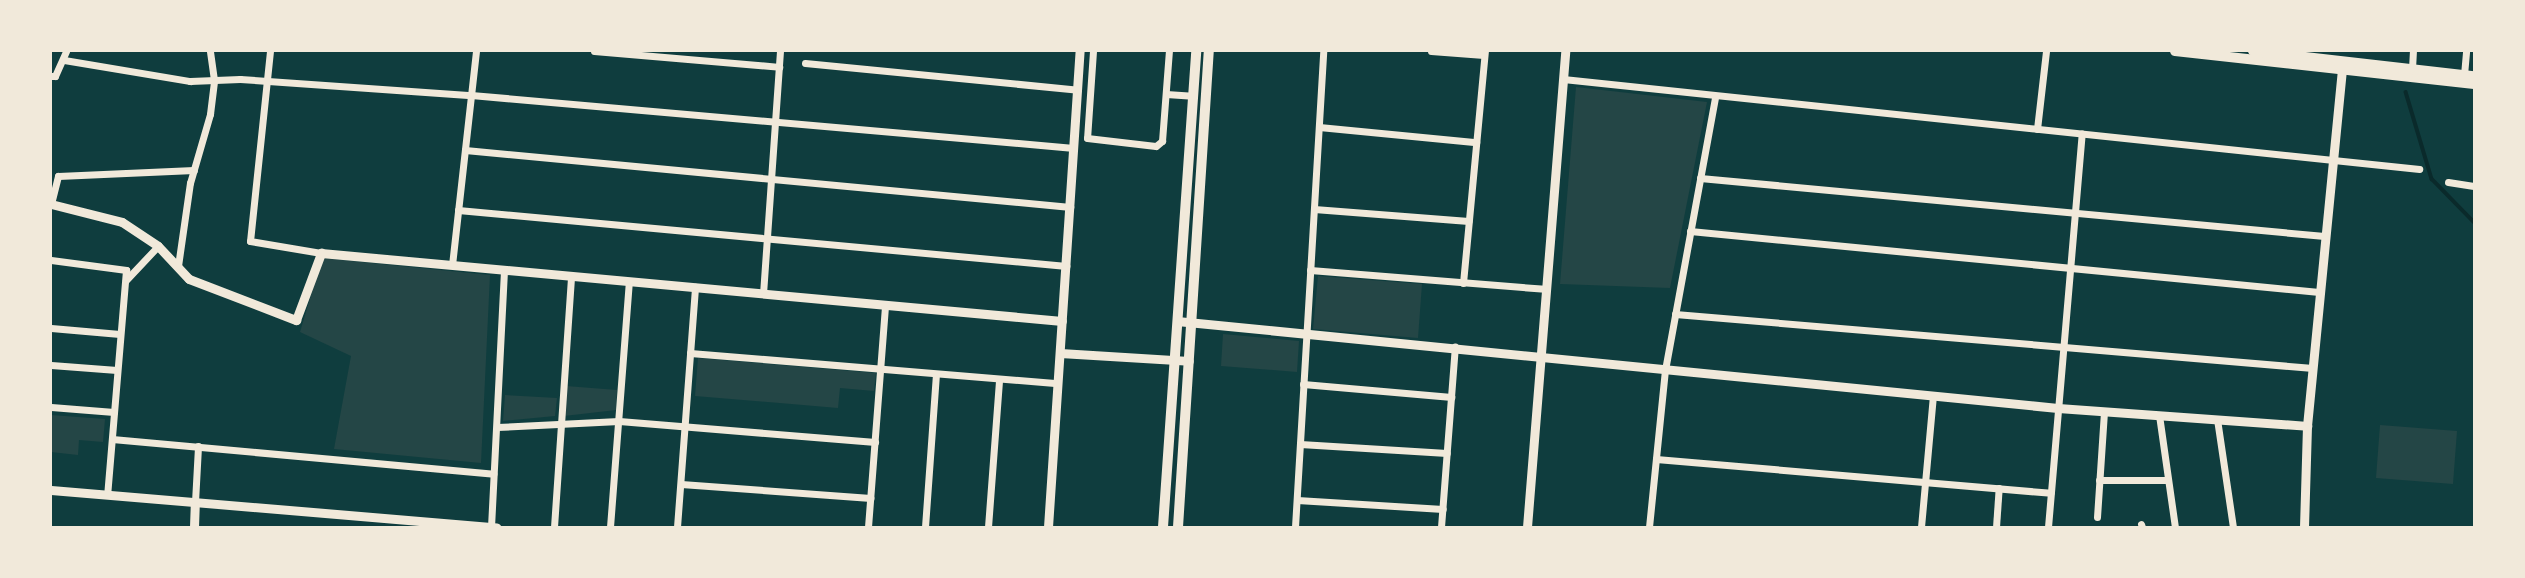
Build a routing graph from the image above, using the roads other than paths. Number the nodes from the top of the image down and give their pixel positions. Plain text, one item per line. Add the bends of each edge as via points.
1 (66, 51) edge
2 (210, 51) edge
3 (270, 51) edge
4 (476, 51) edge
5 (594, 51) edge
6 (780, 51) edge
7 (1080, 51) edge
8 (1093, 51) edge
9 (1169, 51) edge
10 (1196, 51) edge
11 (1209, 51) edge
12 (1323, 51) edge
13 (1431, 51) edge
14 (1565, 51) edge
15 (2046, 51) edge
16 (2175, 51) edge
17 (2413, 51) edge
18 (2466, 51) edge
19 (1485, 53) edge
20 (2247, 53) edge
21 (64, 60) junction
22 (805, 64) dead end
23 (779, 67) junction
24 (2342, 69) junction
25 (2412, 69) junction
26 (2469, 75) edge
27 (51, 76) edge
28 (1563, 79) junction
29 (214, 80) junction
30 (268, 80) junction
31 (2474, 84) edge
32 (1078, 90) junction
33 (1166, 94) junction
34 (471, 95) junction
35 (1192, 96) junction
36 (1715, 98) junction
37 (775, 122) junction
38 (1319, 127) junction
39 (2037, 129) junction
40 (2082, 133) junction
41 (1476, 142) junction
42 (1074, 148) junction
43 (465, 150) junction
44 (2331, 160) junction
45 (2419, 169) dead end
46 (194, 170) junction
47 (1700, 178) junction
48 (771, 180) junction
49 (2448, 183) dead end
50 (2474, 186) edge
51 (51, 204) edge
52 (1070, 207) junction
53 (1314, 209) junction
54 (458, 210) junction
55 (2076, 212) junction
56 (1469, 222) junction
57 (1690, 231) junction
58 (2324, 236) junction
59 (767, 241) junction
60 (158, 246) junction
61 (321, 253) junction
62 (51, 260) edge
63 (452, 265) junction
64 (177, 266) junction
65 (1066, 266) junction
66 (2070, 268) junction
67 (504, 270) junction
68 (1310, 270) junction
69 (571, 276) junction
70 (127, 280) junction
71 (629, 282) junction
72 (1463, 283) junction
73 (695, 287) junction
74 (1544, 289) junction
75 (2319, 292) junction
76 (763, 294) junction
77 (885, 305) junction
78 (1675, 314) junction
79 (1062, 321) junction
80 (1177, 321) junction
81 (1191, 323) junction
82 (51, 328) edge
83 (1306, 333) junction
84 (120, 334) junction
85 (1455, 347) junction
86 (2063, 349) junction
87 (690, 353) junction
88 (1060, 353) junction
89 (1541, 355) junction
90 (1174, 360) junction
91 (1189, 361) junction
92 (51, 365) edge
93 (2312, 368) junction
94 (880, 369) junction
95 (117, 370) junction
96 (1664, 370) junction
97 (936, 374) junction
98 (999, 379) junction
99 (1058, 383) junction
100 (1303, 384) junction
101 (1933, 396) junction
102 (1451, 397) junction
103 (51, 407) edge
104 (2058, 408) junction
105 (114, 411) junction
106 (2104, 411) junction
107 (2159, 415) junction
108 (2217, 419) junction
109 (619, 421) junction
110 (559, 423) junction
111 (685, 426) junction
112 (2307, 426) junction
113 (497, 427) junction
114 (112, 439) junction
115 (875, 442) junction
116 (1300, 444) junction
117 (198, 446) junction
118 (1447, 453) junction
119 (1656, 459) junction
120 (494, 474) junction
121 (2099, 480) junction
122 (2165, 480) junction
123 (1926, 482) junction
124 (681, 484) junction
125 (1999, 488) junction
126 (51, 490) edge
127 (2051, 493) junction
128 (107, 494) junction
129 (870, 498) junction
130 (1297, 500) junction
131 (195, 502) junction
132 (1443, 509) junction
133 (2097, 517) dead end
134 (194, 527) edge
135 (493, 527) edge
136 (554, 527) edge
137 (610, 527) edge
138 (677, 527) edge
139 (868, 527) edge
140 (925, 527) edge
141 (988, 527) edge
142 (1048, 527) edge
143 (1163, 527) edge
144 (1178, 527) edge
145 (1295, 527) edge
146 (1441, 527) edge
147 (1527, 527) edge
148 (1649, 527) edge
149 (1921, 527) edge
150 (1996, 527) edge
151 (2048, 527) edge
152 (2175, 527) edge
153 (2233, 527) edge
154 (2304, 527) edge

1 - 21 street
2 - 29 street
3 - 30 street
4 - 34 street
5 - 23 street
6 - 23 street
7 - 32 street
8 - 33 street via 1087,138 1161,144
9 - 33 street
10 - 35 main road
11 - 81 main road
12 - 38 street
13 - 19 street
14 - 28 street
15 - 39 street
16 - 20 main road
17 - 25 street
18 - 26 street
19 - 41 street
20 - 24 main road
20 - 25 main road
21 - 27 street
21 - 29 street via 152,77
22 - 32 street
23 - 37 street
24 - 31 main road
24 - 44 street
25 - 26 main road
28 - 36 street
28 - 74 street
29 - 30 street
29 - 46 street via 207,133
30 - 34 street
30 - 61 street via 251,244
32 - 42 street
33 - 35 street
34 - 37 street
34 - 43 street
35 - 80 main road
36 - 39 street
36 - 47 street
37 - 42 street
37 - 48 street
38 - 41 street
38 - 53 street
39 - 40 street
40 - 44 street
40 - 55 street
41 - 56 street
42 - 52 street
43 - 48 street
43 - 54 street
44 - 45 street
44 - 58 street
46 - 51 street via 58,176
46 - 64 street
47 - 55 street
47 - 57 street
48 - 52 street
48 - 59 street
49 - 50 street
51 - 60 street via 122,222
52 - 65 street
53 - 56 street
53 - 68 street
54 - 59 street
54 - 63 street
55 - 58 street
55 - 66 street
56 - 72 street
57 - 66 street
57 - 78 street
58 - 75 street
59 - 65 street
59 - 76 street
60 - 64 street
60 - 70 street
61 - 63 street
61 - 64 street via 296,320 188,279
62 - 70 street via 126,270
63 - 67 street
65 - 79 street
66 - 75 street
66 - 86 street
67 - 69 street
67 - 113 street
68 - 72 street
68 - 83 street
69 - 71 street
69 - 110 street
70 - 84 street
71 - 73 street
71 - 109 street
72 - 74 street
73 - 76 street
73 - 87 street
74 - 89 street
75 - 93 street
76 - 77 street
77 - 79 street
77 - 94 street
78 - 86 street
78 - 96 street
79 - 88 street
80 - 81 street
80 - 90 main road
81 - 83 street
81 - 91 main road
82 - 84 street
83 - 85 street
83 - 100 street
84 - 95 street
85 - 89 street
85 - 102 street
86 - 93 street
86 - 104 street
87 - 94 street
87 - 111 street
88 - 90 street
88 - 99 street
89 - 96 street
89 - 147 street
90 - 91 street
90 - 143 main road
91 - 144 main road
92 - 95 street
93 - 112 street
94 - 97 street
94 - 115 street
95 - 105 street
96 - 101 street
96 - 119 street
97 - 98 street
97 - 140 street
98 - 99 street
98 - 141 street
99 - 142 street
100 - 102 street
100 - 116 street
101 - 104 street
101 - 123 street
102 - 118 street
103 - 105 street
104 - 106 street
104 - 127 street
105 - 114 street
106 - 107 street
106 - 121 street
107 - 108 street
107 - 122 street
108 - 112 street
108 - 153 street
109 - 110 street
109 - 111 street
109 - 137 street
110 - 113 street
110 - 136 street
111 - 115 street
111 - 124 street
112 - 154 street
113 - 120 street
114 - 117 street
114 - 128 street
115 - 129 street
116 - 118 street
116 - 130 street
117 - 120 street
117 - 131 street
118 - 132 street
119 - 123 street
119 - 148 street
120 - 135 street
121 - 122 street
121 - 133 street
122 - 152 street
123 - 125 street
123 - 149 street
124 - 129 street
124 - 138 street
125 - 127 street
125 - 150 street
126 - 128 street
127 - 151 street
128 - 131 street
129 - 139 street
130 - 132 street
130 - 145 street
131 - 134 street
131 - 135 street
132 - 146 street

